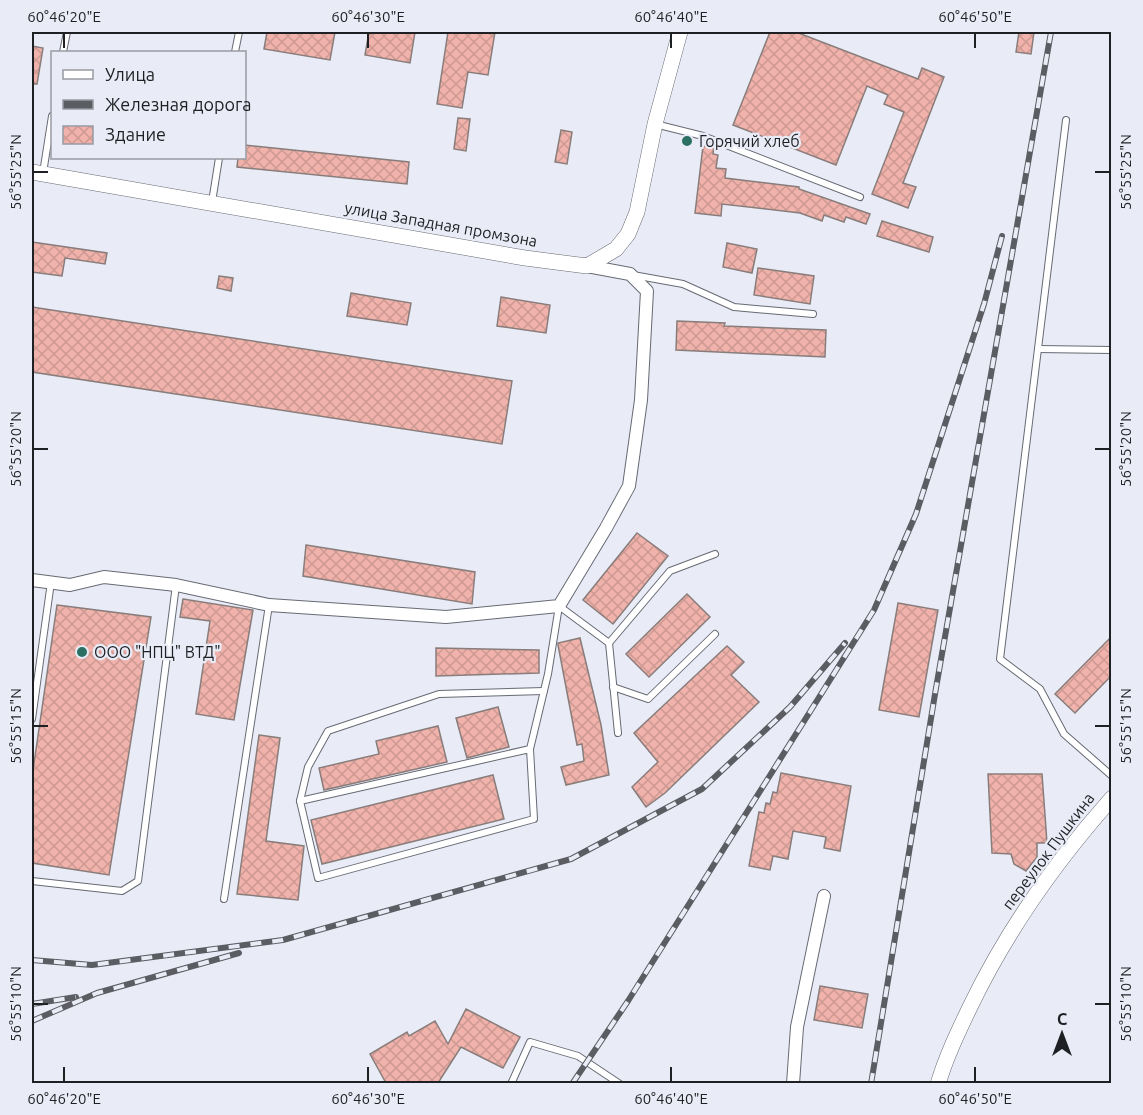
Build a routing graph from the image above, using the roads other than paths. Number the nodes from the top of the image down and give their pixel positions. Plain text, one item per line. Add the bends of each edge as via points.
1 (67, 32) edge
2 (238, 32) edge
3 (680, 32) edge
4 (63, 51) edge
5 (235, 51) edge
6 (51, 120) edge
7 (1066, 120) dead end
8 (654, 124) junction
9 (219, 159) edge
10 (37, 173) edge
11 (860, 197) dead end
12 (212, 203) junction
13 (587, 266) junction
14 (630, 274) junction
15 (813, 314) dead end
16 (1038, 349) junction
17 (1112, 350) edge
18 (715, 554) dead end
19 (32, 579) edge
20 (51, 582) junction
21 (176, 585) junction
22 (269, 605) junction
23 (559, 606) junction
24 (715, 634) dead end
25 (609, 643) junction
26 (613, 687) junction
27 (544, 691) junction
28 (32, 719) edge
29 (618, 733) dead end
30 (530, 749) junction
31 (1112, 777) edge
32 (1112, 798) edge
33 (300, 801) junction
34 (32, 881) edge
35 (824, 896) dead end
36 (224, 899) dead end
37 (511, 1083) edge
38 (620, 1083) edge
39 (793, 1083) edge
40 (938, 1083) edge

1 - 4 lane
2 - 5 lane
3 - 8 street
6 - 10 lane
7 - 16 lane
8 - 11 lane via 703,136
8 - 13 street via 637,212 628,234 616,249
9 - 12 lane
10 - 12 street, улица Западная промзона
12 - 13 street, улица Западная промзона
13 - 14 street
14 - 15 lane via 683,284 734,307
14 - 23 street via 647,291 641,400 628,486
16 - 17 lane
16 - 31 lane via 1000,660 1040,689 1064,734
18 - 25 lane via 670,571
19 - 20 street
20 - 21 street via 70,585 104,577
20 - 28 lane
21 - 22 street
21 - 34 lane via 138,881 122,891
22 - 23 street via 446,617
22 - 36 lane
23 - 25 lane
23 - 27 lane
24 - 26 lane via 648,699
25 - 26 lane
26 - 29 lane
27 - 30 lane
27 - 33 lane via 439,694 328,731 308,767
30 - 33 lane
30 - 33 lane via 534,819 318,878
32 - 40 street, переулок Пушкина via 1074,841 1007,936 946,1056
35 - 39 street via 797,1027
37 - 38 lane via 530,1042 578,1056

